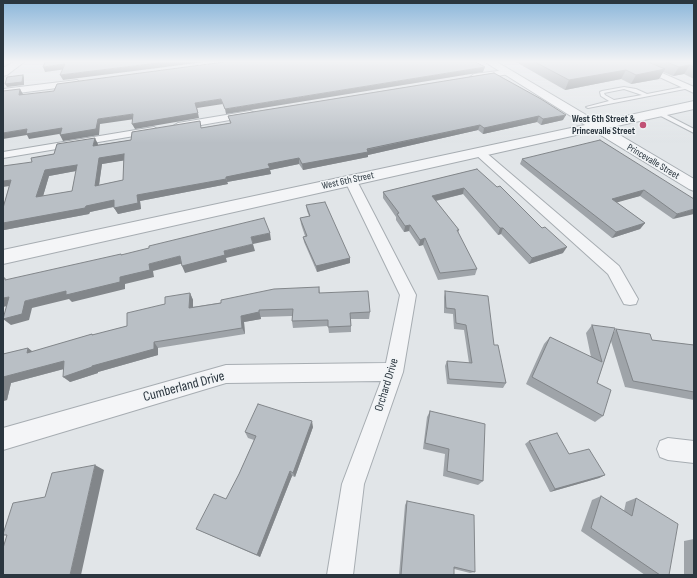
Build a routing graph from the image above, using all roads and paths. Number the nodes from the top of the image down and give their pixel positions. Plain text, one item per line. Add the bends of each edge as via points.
1 (26, 89) edge
2 (534, 89) edge
3 (619, 89) edge
4 (629, 89) edge
5 (685, 89) edge
6 (3, 92) edge
7 (646, 95) junction
8 (613, 102) junction
9 (694, 105) edge
10 (588, 107) dead end
11 (262, 112) edge
12 (659, 113) junction
13 (596, 127) junction
14 (694, 131) edge
15 (479, 152) junction
16 (3, 155) edge
17 (351, 180) junction
18 (694, 186) edge
19 (3, 257) edge
20 (630, 299) dead end
21 (394, 372) junction
22 (3, 439) edge
23 (668, 449) dead end
24 (694, 452) edge
25 (340, 575) edge

1 - 6 street
2 - 13 street, Princevalle Street
3 - 8 lane via 602,92 603,96
4 - 7 lane
5 - 7 lane
7 - 8 lane
8 - 10 lane
9 - 12 street, West 6th Street
11 - 16 street
12 - 13 street, West 6th Street
12 - 14 lane
13 - 15 street, West 6th Street
13 - 18 street, Princevalle Street
15 - 17 street, West 6th Street
15 - 20 street via 614,270
17 - 19 street, West 6th Street
17 - 21 street, Orchard Drive via 408,295
21 - 22 street, Cumberland Drive via 226,374
21 - 25 street, Orchard Drive via 353,484
23 - 24 street

